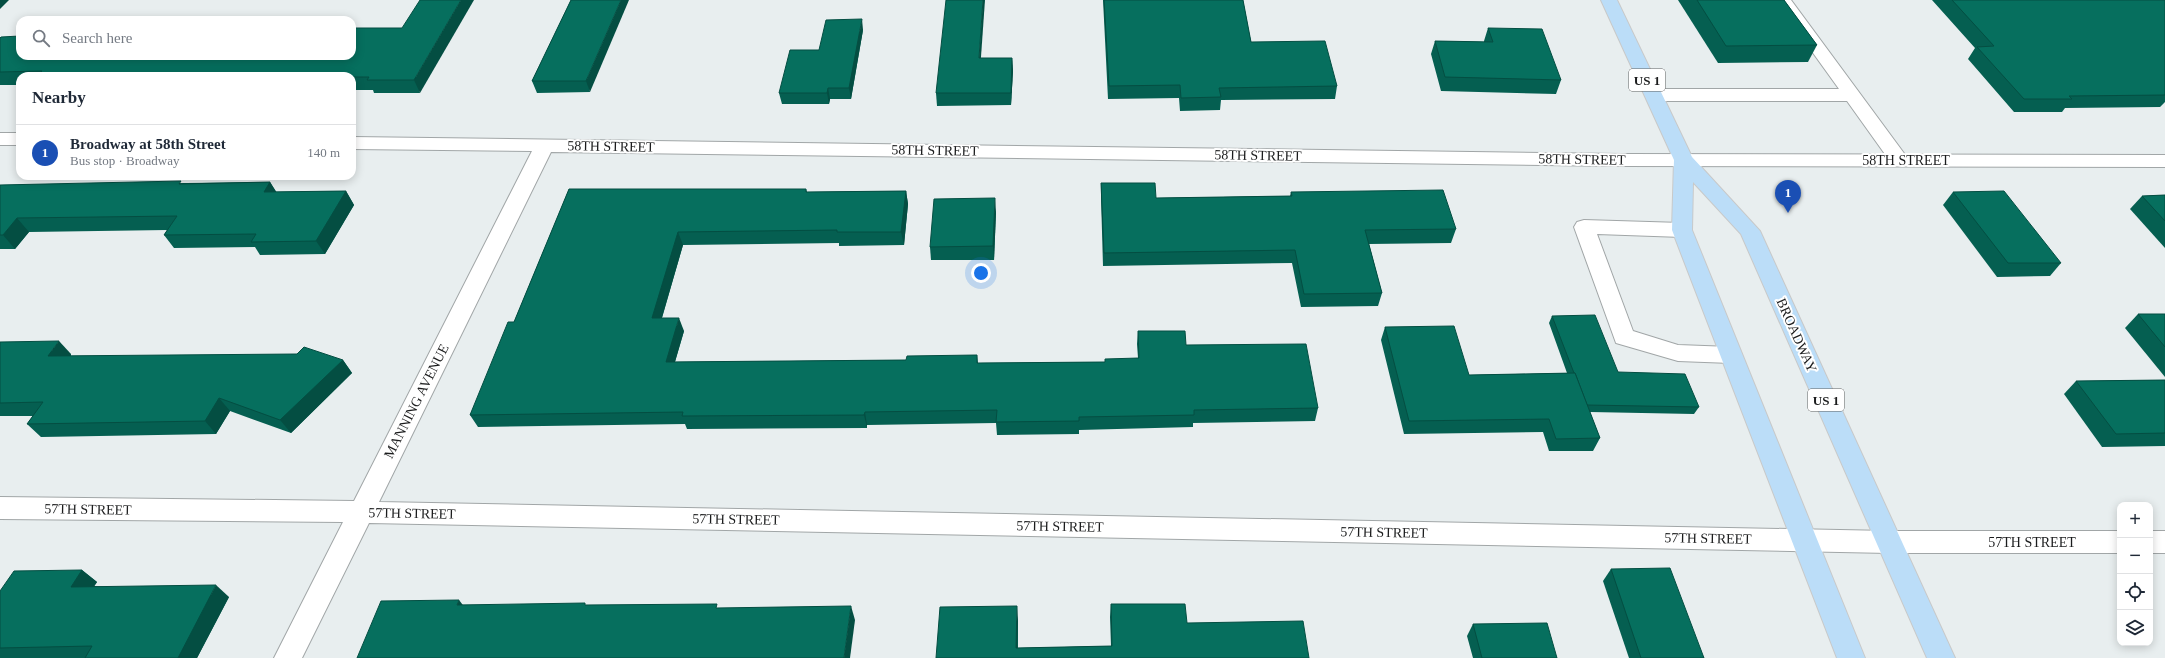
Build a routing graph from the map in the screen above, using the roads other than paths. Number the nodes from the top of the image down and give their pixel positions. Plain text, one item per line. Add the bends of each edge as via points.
1 (1609, 0) edge
2 (1783, 0) edge
3 (1654, 95) junction
4 (1852, 95) junction
5 (0, 139) edge
6 (16, 139) edge
7 (356, 143) edge
8 (545, 145) junction
9 (1684, 160) junction
10 (1899, 160) junction
11 (2165, 161) edge
12 (1682, 230) junction
13 (1732, 355) junction
14 (0, 508) edge
15 (361, 512) junction
16 (1805, 540) junction
17 (1889, 542) junction
18 (2117, 542) edge
19 (2153, 542) edge
20 (2165, 542) edge
21 (288, 658) edge
22 (1851, 658) edge
23 (1941, 658) edge

1 - 3 main road, BROADWAY / US 1
2 - 4 street
3 - 4 street
3 - 9 main road, BROADWAY / US 1
4 - 10 street
5 - 6 street
7 - 8 street, 58TH STREET
8 - 9 street, 58TH STREET
8 - 15 street, MANNING AVENUE
9 - 10 street, 58TH STREET
9 - 12 main road, BROADWAY / US 1
9 - 17 main road, BROADWAY / US 1 via 1750,231
10 - 11 street, 58TH STREET
12 - 13 main road, BROADWAY / US 1
12 - 13 street via 1584,227 1624,337 1678,353
13 - 16 main road, BROADWAY / US 1
14 - 15 street, 57TH STREET
15 - 16 street, 57TH STREET
15 - 21 street, MANNING AVENUE
16 - 17 street, 57TH STREET
16 - 22 main road, BROADWAY / US 1
17 - 18 street, 57TH STREET
17 - 23 main road, BROADWAY / US 1
19 - 20 street

